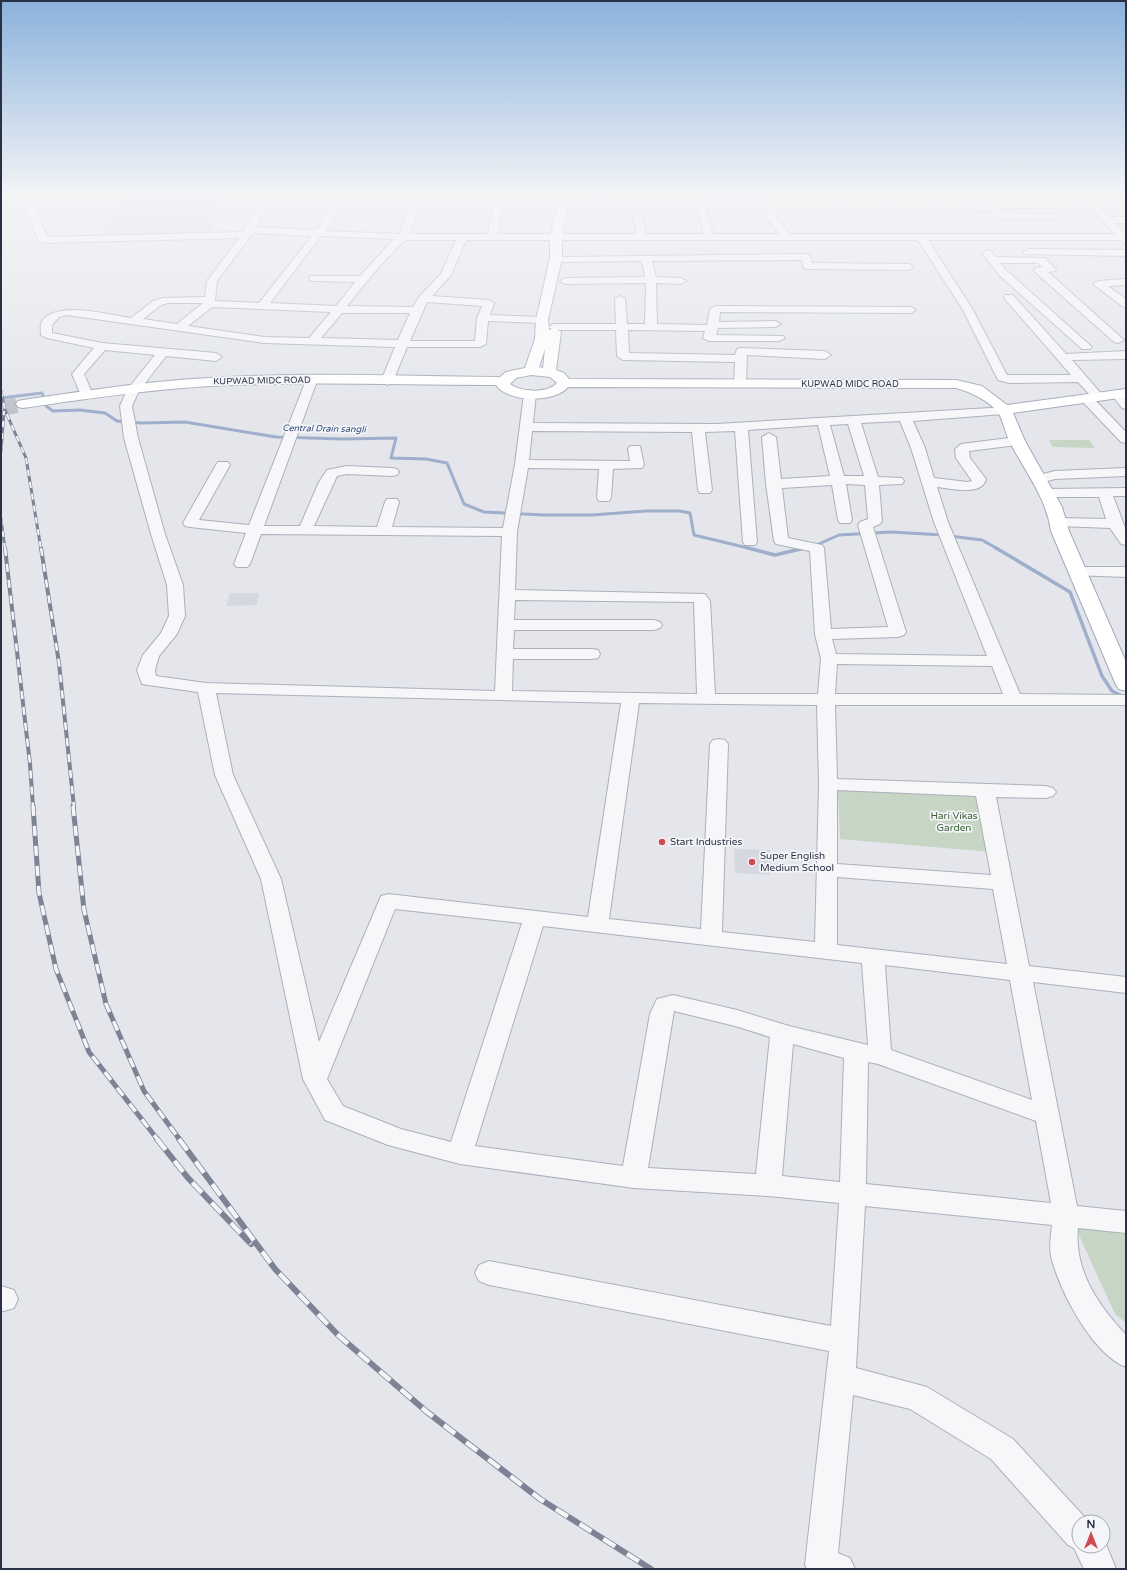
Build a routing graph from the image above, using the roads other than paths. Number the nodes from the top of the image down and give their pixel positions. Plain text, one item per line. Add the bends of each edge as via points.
1 (221, 268) edge
2 (291, 268) edge
3 (372, 268) edge
4 (448, 268) edge
5 (554, 268) edge
6 (565, 268) edge
7 (649, 268) edge
8 (941, 268) edge
9 (999, 268) edge
10 (1050, 268) edge
11 (314, 278) dead end
12 (363, 279) junction
13 (651, 280) junction
14 (565, 281) junction
15 (681, 281) dead end
16 (1125, 283) edge
17 (561, 296) dead end
18 (1009, 297) dead end
19 (423, 299) junction
20 (620, 299) dead end
21 (209, 302) junction
22 (1126, 304) edge
23 (262, 306) junction
24 (417, 310) junction
25 (911, 310) dead end
26 (339, 311) junction
27 (558, 312) dead end
28 (483, 318) junction
29 (542, 320) junction
30 (134, 322) junction
31 (775, 324) dead end
32 (180, 327) junction
33 (554, 327) junction
34 (622, 327) junction
35 (651, 327) junction
36 (712, 327) junction
37 (779, 338) dead end
38 (1122, 340) edge
39 (312, 341) junction
40 (1091, 342) junction
41 (1050, 343) junction
42 (403, 344) junction
43 (102, 346) junction
44 (162, 353) junction
45 (825, 355) dead end
46 (1126, 355) edge
47 (216, 357) dead end
48 (1063, 357) junction
49 (741, 359) junction
50 (531, 371) junction
51 (548, 373) junction
52 (1081, 378) junction
53 (311, 381) junction
54 (387, 381) junction
55 (503, 382) junction
56 (564, 383) junction
57 (740, 383) junction
58 (133, 390) junction
59 (530, 394) junction
60 (87, 395) junction
61 (1092, 398) junction
62 (1123, 398) edge
63 (23, 404) tunnel mouth
64 (1004, 410) junction
65 (905, 418) junction
66 (853, 420) junction
67 (823, 421) junction
68 (526, 427) junction
69 (741, 427) junction
70 (698, 428) junction
71 (769, 437) dead end
72 (1126, 439) edge
73 (1017, 441) junction
74 (635, 449) dead end
75 (522, 464) junction
76 (223, 465) dead end
77 (606, 465) junction
78 (392, 472) dead end
79 (1126, 472) edge
80 (838, 480) junction
81 (872, 481) junction
82 (897, 481) dead end
83 (928, 482) junction
84 (773, 484) junction
85 (1044, 486) junction
86 (705, 490) dead end
87 (1104, 492) junction
88 (1126, 492) edge
89 (604, 498) dead end
90 (392, 502) dead end
91 (845, 520) dead end
92 (1060, 522) junction
93 (1114, 524) junction
94 (255, 530) junction
95 (305, 531) junction
96 (383, 531) junction
97 (510, 532) junction
98 (1126, 541) edge
99 (750, 542) dead end
100 (242, 564) dead end
101 (1077, 572) junction
102 (1126, 572) edge
103 (508, 595) junction
104 (506, 625) junction
105 (654, 625) dead end
106 (823, 634) junction
107 (504, 654) junction
108 (592, 654) dead end
109 (829, 659) junction
110 (998, 661) junction
111 (1126, 685) edge
112 (206, 688) junction
113 (503, 696) junction
114 (631, 698) junction
115 (706, 700) junction
116 (826, 700) junction
117 (1014, 700) junction
118 (1126, 700) edge
119 (719, 744) dead end
120 (828, 784) junction
121 (985, 791) junction
122 (1046, 792) dead end
123 (827, 870) junction
124 (1002, 883) junction
125 (535, 917) junction
126 (598, 924) junction
127 (711, 937) junction
128 (826, 950) junction
129 (873, 956) junction
130 (1018, 972) junction
131 (1126, 985) edge
132 (782, 1032) junction
133 (856, 1052) junction
134 (880, 1055) junction
135 (315, 1079) junction
136 (1046, 1115) junction
137 (460, 1154) junction
138 (634, 1178) junction
139 (768, 1184) junction
140 (853, 1193) junction
141 (1066, 1216) junction
142 (1126, 1222) edge
143 (489, 1273) dead end
144 (843, 1341) junction
145 (1126, 1354) edge
146 (840, 1378) junction
147 (1071, 1525) edge
148 (1094, 1554) edge
149 (839, 1569) edge
150 (1100, 1569) edge

1 - 21 street via 212,281
2 - 23 street
3 - 12 street
4 - 19 street
5 - 29 main road
6 - 14 main road
7 - 13 street
8 - 52 street via 968,310 1002,377
9 - 40 street
10 - 38 street via 1039,270
11 - 12 street
12 - 26 street
13 - 14 street
13 - 15 street
13 - 35 street
14 - 17 main road
16 - 22 street via 1098,284
18 - 41 street
19 - 24 street
19 - 28 street via 487,302 489,303
20 - 34 street
21 - 23 street
21 - 30 street via 167,300 157,303
21 - 32 street
23 - 26 street
24 - 26 street
24 - 42 street
25 - 36 street via 715,309
26 - 39 street
27 - 33 main road
28 - 29 street
28 - 42 street via 480,344
29 - 50 main road via 542,339
30 - 32 street
30 - 43 street via 66,312 55,315 46,324 47,335
31 - 36 street
32 - 39 street via 264,340
33 - 34 street
33 - 51 main road
34 - 35 street
34 - 49 street via 623,356
35 - 36 street
36 - 37 street via 709,338
38 - 40 street
39 - 42 street
40 - 41 street
41 - 48 street
42 - 54 street
43 - 44 street
43 - 60 street via 78,374
44 - 47 street
44 - 58 street
45 - 49 street via 741,351
46 - 48 street
48 - 52 street
49 - 57 street
50 - 51 main road
50 - 55 main road via 511,375
51 - 56 main road via 559,376
52 - 61 street
53 - 54 main road, KUPWAD MIDC ROAD
53 - 58 main road, KUPWAD MIDC ROAD via 208,382
53 - 94 street
54 - 55 main road, KUPWAD MIDC ROAD
55 - 59 main road via 511,391
56 - 57 main road, KUPWAD MIDC ROAD
56 - 59 main road via 559,390 553,392
57 - 64 main road, KUPWAD MIDC ROAD via 964,385 977,390
58 - 60 main road, KUPWAD MIDC ROAD
58 - 112 street via 126,406 131,438 175,585 177,616 169,634 151,655 146,670 148,680
59 - 68 street
60 - 63 main road, KUPWAD MIDC ROAD
61 - 62 main road
61 - 64 main road
61 - 72 street
64 - 65 street
64 - 73 main road
65 - 66 street
65 - 83 street via 918,448
66 - 67 street
66 - 81 street
67 - 69 street
67 - 80 street
68 - 70 street
68 - 75 street
69 - 70 street
69 - 99 street
70 - 86 street
71 - 84 street
73 - 83 street via 962,449 963,458 979,479 978,483 968,486
73 - 85 main road
74 - 77 street via 637,465
75 - 77 street
75 - 97 street
76 - 94 street via 190,523
77 - 89 street
78 - 95 street via 347,470 332,473
79 - 85 street via 1055,475
80 - 81 street
80 - 84 street
80 - 91 street
81 - 82 street
81 - 106 street via 875,521 864,525 898,632
83 - 110 street via 941,522
84 - 106 street via 781,541 817,548
85 - 87 street
85 - 92 main road
87 - 88 street
87 - 93 street
90 - 96 street
92 - 93 street
92 - 101 main road via 1060,532
93 - 98 street
94 - 95 street
94 - 100 street
95 - 96 street
96 - 97 street
97 - 103 street
101 - 102 street
101 - 111 main road
103 - 104 street
103 - 115 street via 699,597 702,601
104 - 105 street
104 - 107 street
106 - 109 street
107 - 108 street
107 - 113 street
109 - 110 street
109 - 116 street
110 - 117 street
112 - 113 street
112 - 135 street via 224,775 271,879
113 - 114 street
114 - 115 street
114 - 126 street
115 - 116 street
116 - 117 street
116 - 120 street
117 - 118 street
119 - 127 street
120 - 121 street
120 - 123 street
121 - 122 street
121 - 124 street
123 - 124 street
123 - 128 street
124 - 130 street
125 - 126 street
125 - 135 street via 388,901
125 - 137 street
126 - 127 street
127 - 128 street
128 - 129 street
129 - 130 street
129 - 134 street
130 - 131 street
130 - 136 street
132 - 133 street
132 - 138 street via 673,1003 665,1005 661,1014
132 - 139 street
133 - 134 street
133 - 140 street
134 - 136 street
135 - 137 street via 334,1113 396,1138
136 - 141 street
137 - 138 street
138 - 139 street
139 - 140 street
140 - 141 street
140 - 144 street
141 - 142 street
141 - 145 street via 1064,1255 1078,1296 1107,1335
143 - 144 street
144 - 146 street
146 - 147 street via 917,1397 1002,1449
146 - 149 street via 821,1565
148 - 150 street

